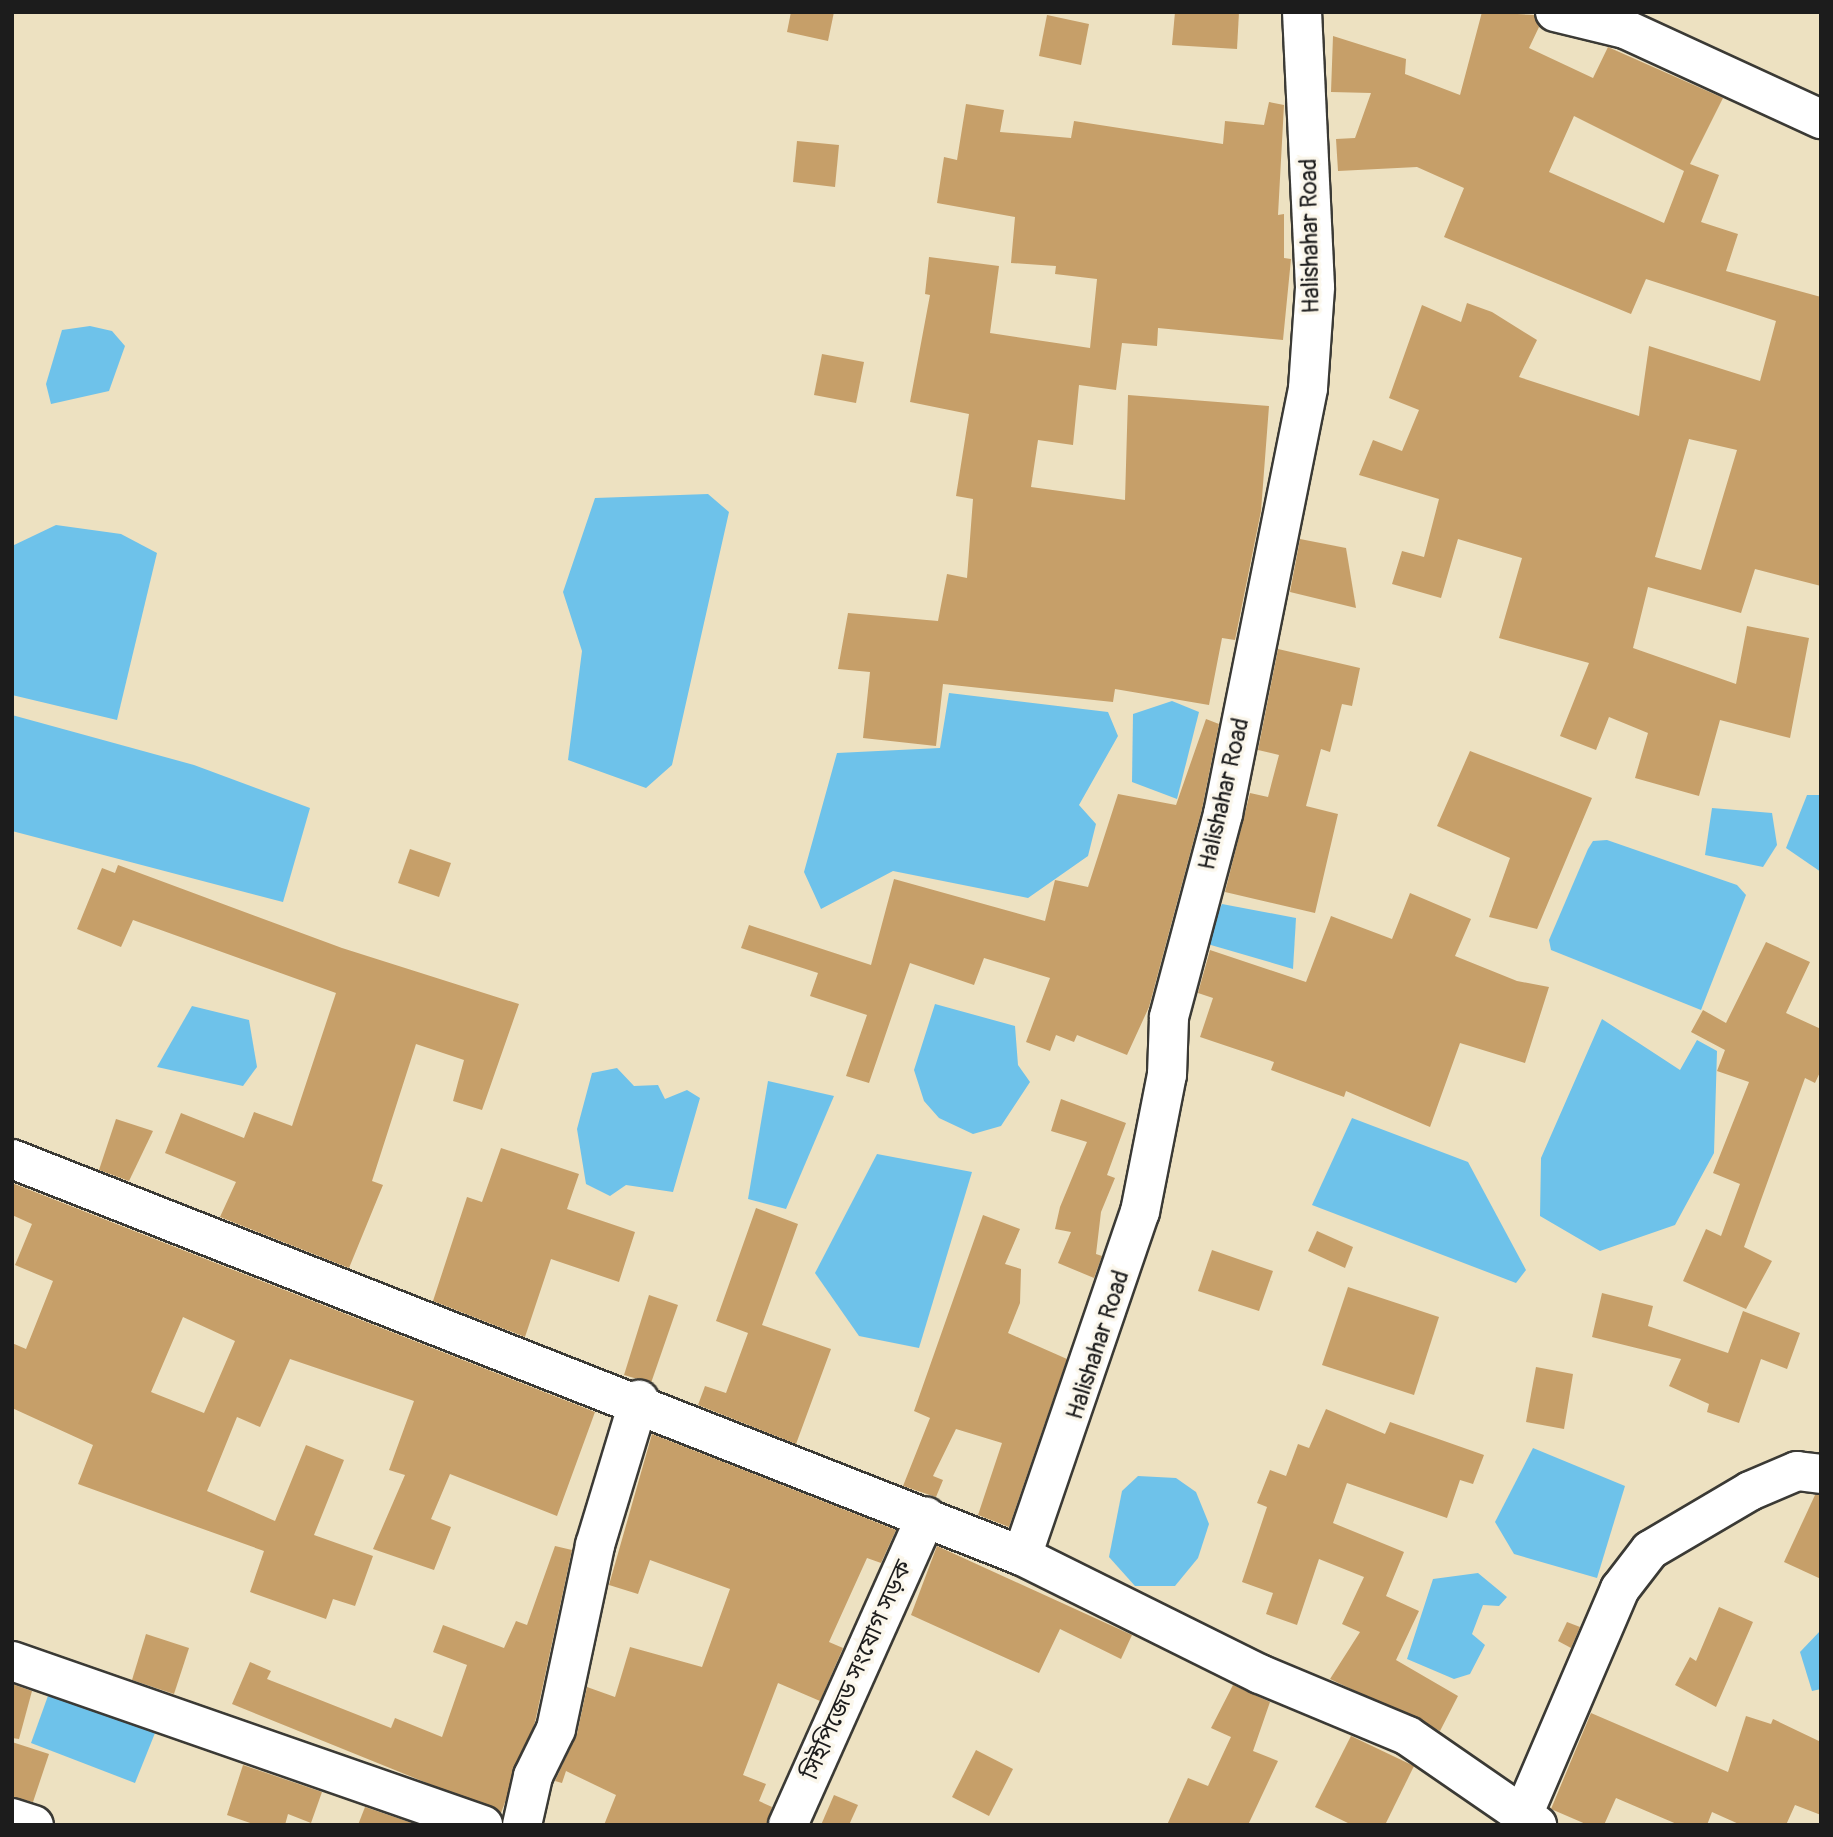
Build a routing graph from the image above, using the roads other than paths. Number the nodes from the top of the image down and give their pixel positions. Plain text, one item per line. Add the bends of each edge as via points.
1 (1302, 12) edge
2 (1555, 12) edge
3 (1821, 120) edge
4 (12, 1159) edge
5 (639, 1400) junction
6 (1821, 1474) edge
7 (926, 1516) junction
8 (1022, 1556) junction
9 (12, 1661) edge
10 (12, 1818) edge
11 (1530, 1820) edge
12 (34, 1825) edge
13 (483, 1825) edge
14 (522, 1825) edge
15 (788, 1825) edge

1 - 8 street, Halishahar Road via 1315,287 1308,388 1225,803 1169,1017 1167,1075 1140,1212
2 - 3 street via 1625,29
4 - 5 street
5 - 7 street
5 - 14 street via 596,1545 556,1729 533,1776
6 - 11 street via 1797,1471 1750,1491 1650,1550 1620,1589
7 - 8 street
7 - 15 street, সিইপিজেড সংযোগ সড়ক
8 - 11 street via 1260,1674 1408,1736
9 - 13 street
10 - 12 street

